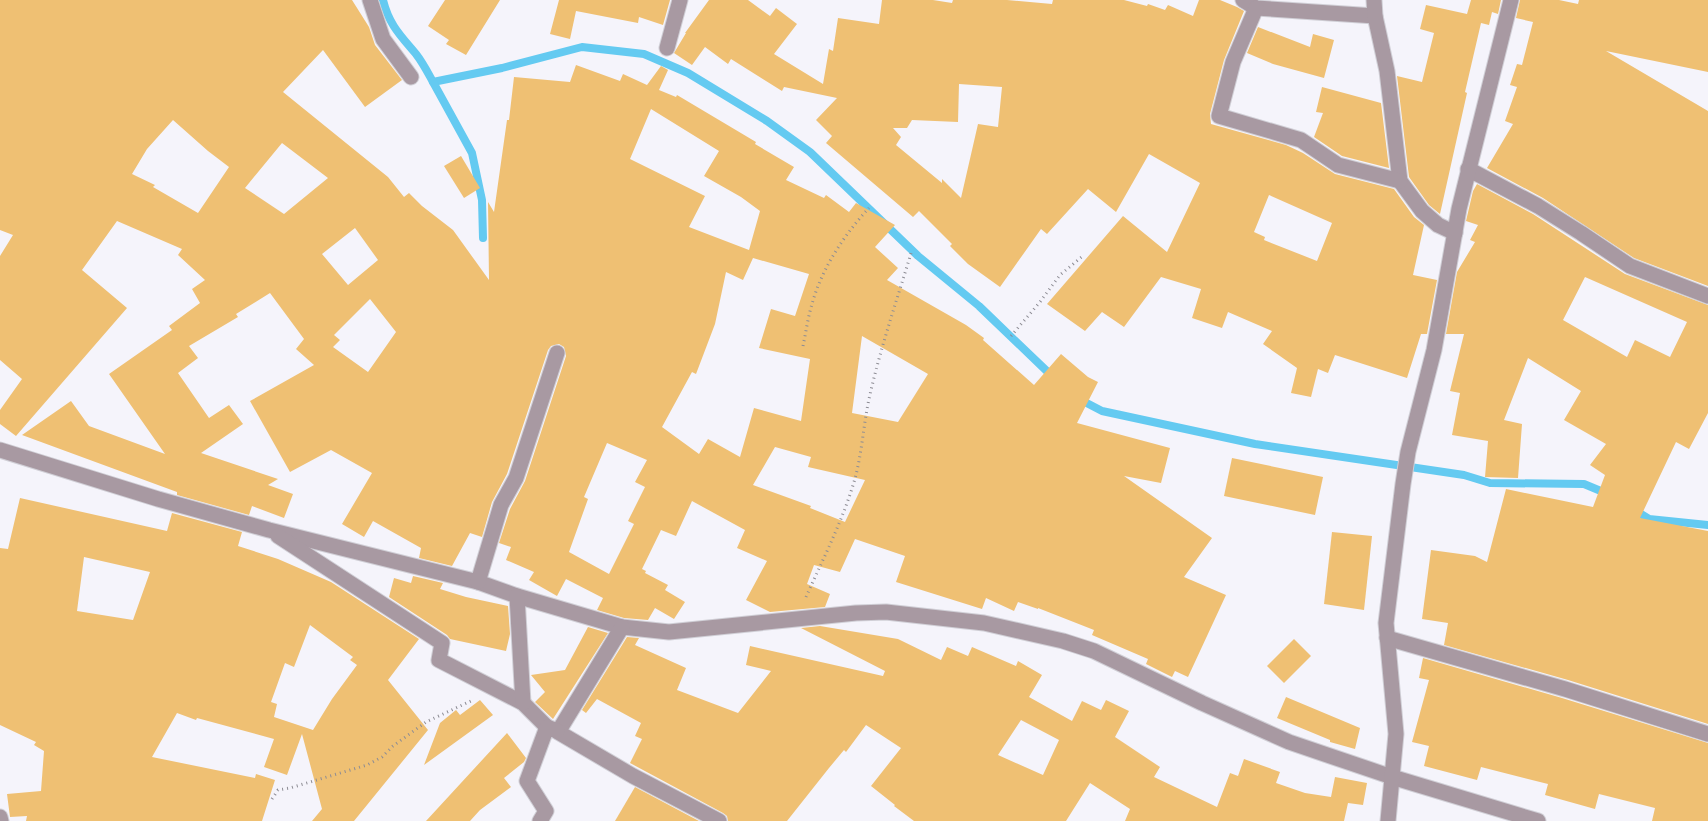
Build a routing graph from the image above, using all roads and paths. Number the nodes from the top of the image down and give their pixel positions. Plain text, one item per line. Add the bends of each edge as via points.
1 (370, 0) edge
2 (680, 0) edge
3 (1243, 0) edge
4 (1374, 0) edge
5 (1511, 0) edge
6 (1256, 8) junction
7 (1375, 16) junction
8 (667, 48) dead end
9 (411, 77) dead end
10 (1468, 170) junction
11 (1400, 181) junction
12 (868, 208) dead end
13 (1455, 233) junction
14 (912, 250) dead end
15 (1084, 255) dead end
16 (1708, 296) edge
17 (1011, 336) dead end
18 (803, 346) dead end
19 (557, 353) dead end
20 (0, 450) edge
21 (269, 530) junction
22 (478, 582) junction
23 (517, 596) junction
24 (797, 619) junction
25 (622, 627) junction
26 (1387, 638) junction
27 (497, 690) junction
28 (523, 703) junction
29 (553, 729) junction
30 (1708, 734) edge
31 (1392, 778) junction
32 (272, 799) dead end
33 (0, 817) edge
34 (1, 821) edge
35 (540, 821) edge
36 (719, 821) edge
37 (1388, 821) edge
38 (1538, 821) edge

1 - 9 street via 383,39
2 - 8 street
3 - 6 street
4 - 7 street
5 - 10 street
6 - 7 street
6 - 11 street via 1233,62 1219,116 1301,140 1338,165
7 - 11 street via 1387,71
10 - 13 street
10 - 16 street via 1538,206 1630,266
11 - 13 street via 1422,211 1438,225
12 - 18 path via 834,253 817,287
13 - 26 street via 1434,350 1408,452 1386,623
14 - 24 path via 879,356 854,480 838,527
15 - 17 path via 1060,275
19 - 22 street via 516,478 501,505
20 - 21 street
21 - 22 street
21 - 27 street via 442,643 439,660
22 - 23 street
23 - 25 street
23 - 28 street
24 - 25 street via 669,632
24 - 31 street via 886,612 984,623 1063,641 1094,651 1289,742
25 - 29 street
26 - 30 street
26 - 31 street via 1396,734
27 - 28 street
27 - 32 path via 426,722 367,766 278,790
28 - 29 street
29 - 35 street via 527,781 546,811
29 - 36 street via 632,776
31 - 37 street
31 - 38 street
33 - 34 street

